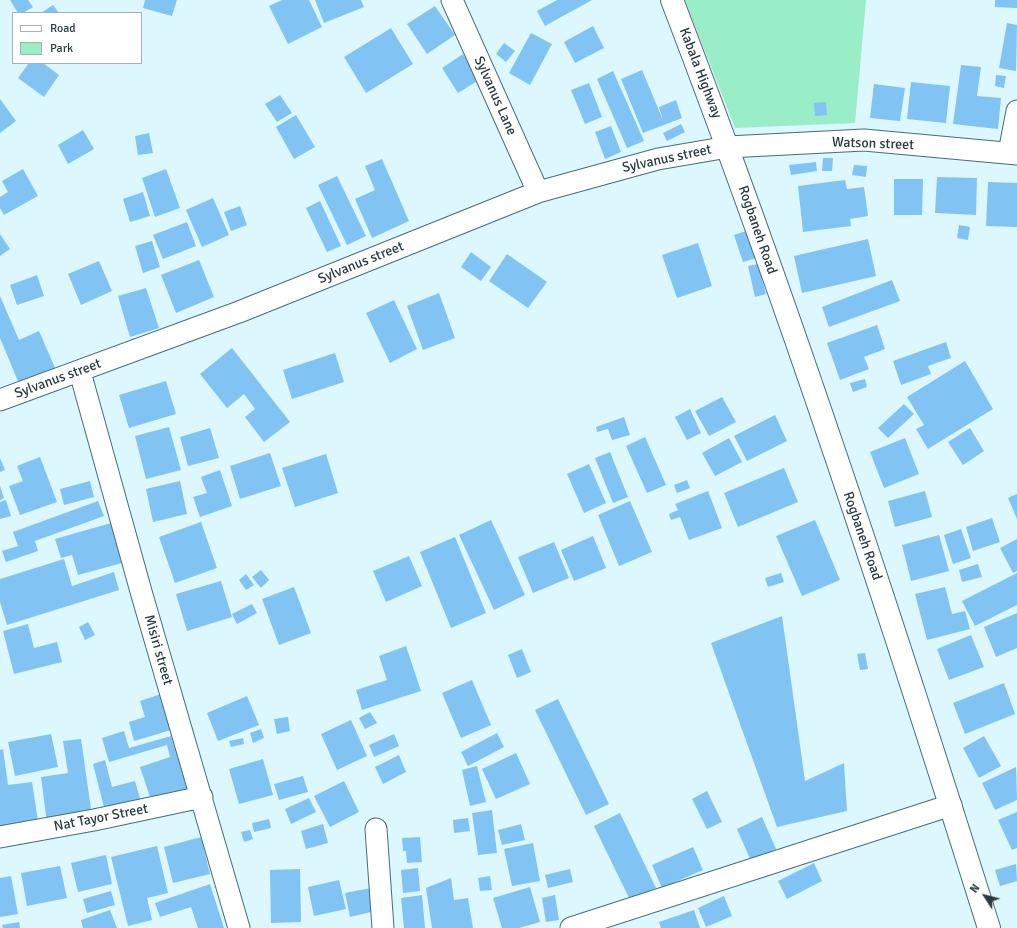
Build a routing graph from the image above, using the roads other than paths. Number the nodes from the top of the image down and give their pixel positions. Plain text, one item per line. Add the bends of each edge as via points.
1 (452, 0) edge
2 (672, 0) edge
3 (1017, 111) edge
4 (728, 147) junction
5 (1013, 153) edge
6 (538, 192) junction
7 (80, 372) junction
8 (0, 400) edge
9 (202, 797) junction
10 (950, 805) junction
11 (376, 829) dead end
12 (0, 837) edge
13 (239, 928) edge
14 (383, 928) edge
15 (571, 928) edge
16 (989, 928) edge

1 - 6 street, Sylvanus Lane
2 - 4 main road, Kabala Highway
3 - 5 street
4 - 5 street, Watson street via 864,140
4 - 6 street, Sylvanus street via 658,159
4 - 10 main road, Rogbaneh Road via 812,387
6 - 7 street, Sylvanus street via 239,312
7 - 8 street, Sylvanus street
7 - 9 street, Misiri street
9 - 12 street, Nat Tayor Street
9 - 13 street, Misiri street
10 - 15 street
10 - 16 main road, Rogbaneh Road
11 - 14 street

